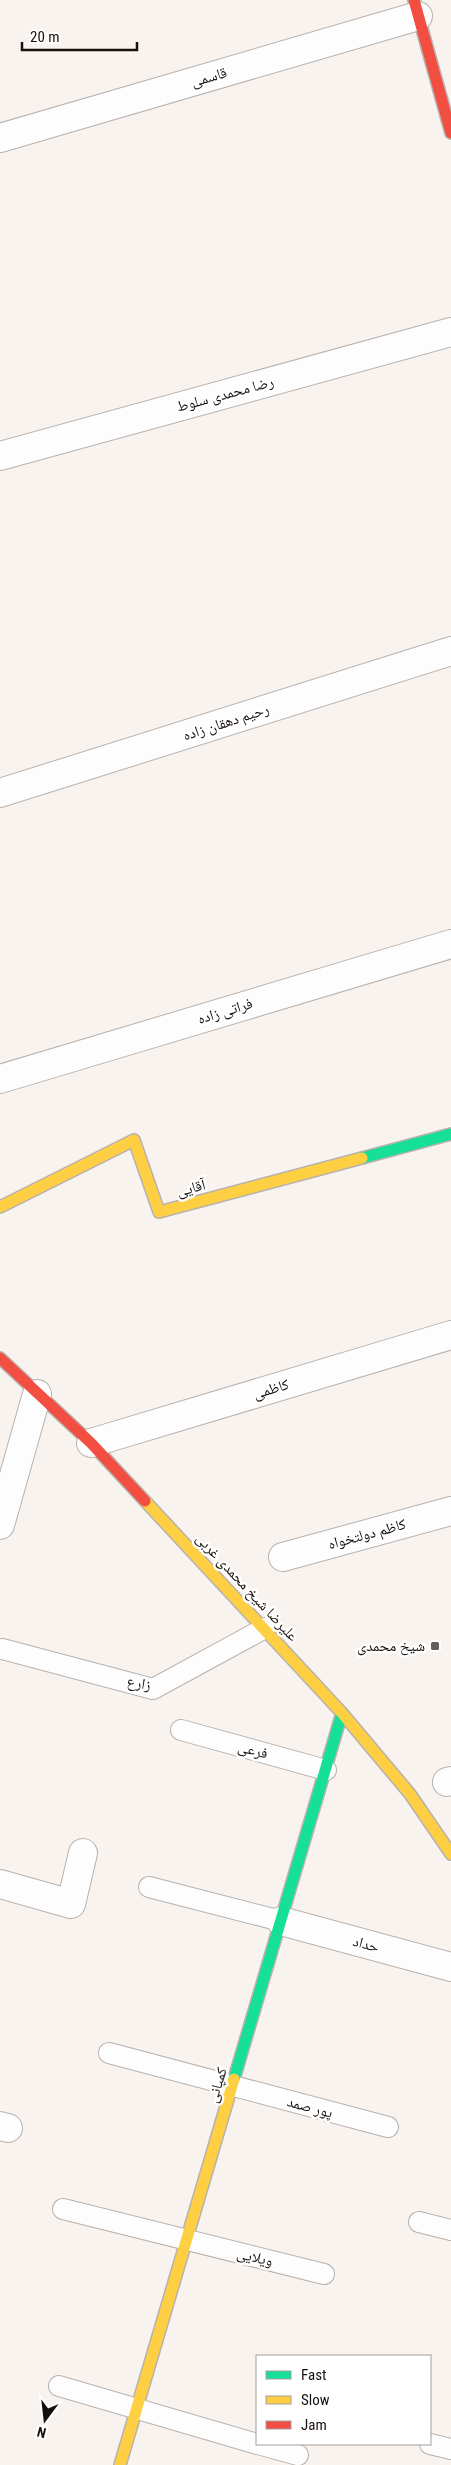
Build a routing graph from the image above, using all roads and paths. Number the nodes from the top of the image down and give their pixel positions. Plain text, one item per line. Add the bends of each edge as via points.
1 (416, 8) edge
2 (451, 133) edge
3 (0, 138) edge
4 (451, 332) edge
5 (0, 456) edge
6 (451, 651) edge
7 (0, 794) edge
8 (451, 944) edge
9 (0, 1079) edge
10 (451, 1134) edge
11 (0, 1207) edge
12 (451, 1336) edge
13 (0, 1358) edge
14 (37, 1394) junction
15 (91, 1443) junction
16 (451, 1511) edge
17 (0, 1524) edge
18 (283, 1557) dead end
19 (265, 1628) junction
20 (2, 1649) dead end
21 (342, 1713) junction
22 (181, 1730) dead end
23 (326, 1770) junction
24 (84, 1853) dead end
25 (451, 1854) edge
26 (0, 1884) edge
27 (149, 1887) dead end
28 (280, 1922) junction
29 (451, 1967) edge
30 (109, 2053) dead end
31 (232, 2086) junction
32 (388, 2127) dead end
33 (63, 2209) dead end
34 (419, 2222) dead end
35 (451, 2230) edge
36 (186, 2240) junction
37 (324, 2274) dead end
38 (60, 2386) dead end
39 (137, 2408) junction
40 (256, 2443) edge
41 (431, 2444) edge
42 (261, 2445) edge
43 (451, 2449) edge
44 (298, 2456) dead end
45 (120, 2465) edge

1 - 2 street
1 - 3 street, قاسمی
4 - 5 street, رضا محمدی سلوط
6 - 7 street, رحیم دهقان زاده
8 - 9 street, فراتی زاده
10 - 11 street, آقایی via 158,1212 134,1140
12 - 15 street, کاظمی
13 - 14 street, علیرضا شیخ محمدی غربی
14 - 15 street, علیرضا شیخ محمدی غربی
14 - 17 street
15 - 19 street, علیرضا شیخ محمدی غربی
16 - 18 street, کاظم دولتخواه
19 - 20 lane, زارع via 153,1688
19 - 21 street, علیرضا شیخ محمدی غربی
21 - 23 street, کمپانی
21 - 25 street, علیرضا شیخ محمدی غربی via 410,1794
22 - 23 lane, فرعی
23 - 28 street, کمپانی
24 - 26 street via 71,1904
27 - 28 lane
28 - 29 street, حداد
28 - 31 street, کمپانی
30 - 31 lane, پور صمد
31 - 32 lane, پور صمد
31 - 36 street, کمپانی
33 - 36 lane, ویلایی
34 - 35 lane
36 - 37 lane, ویلایی
36 - 39 street, کمپانی
38 - 39 lane
39 - 40 lane
39 - 45 street, کمپانی
41 - 43 lane
42 - 44 lane

